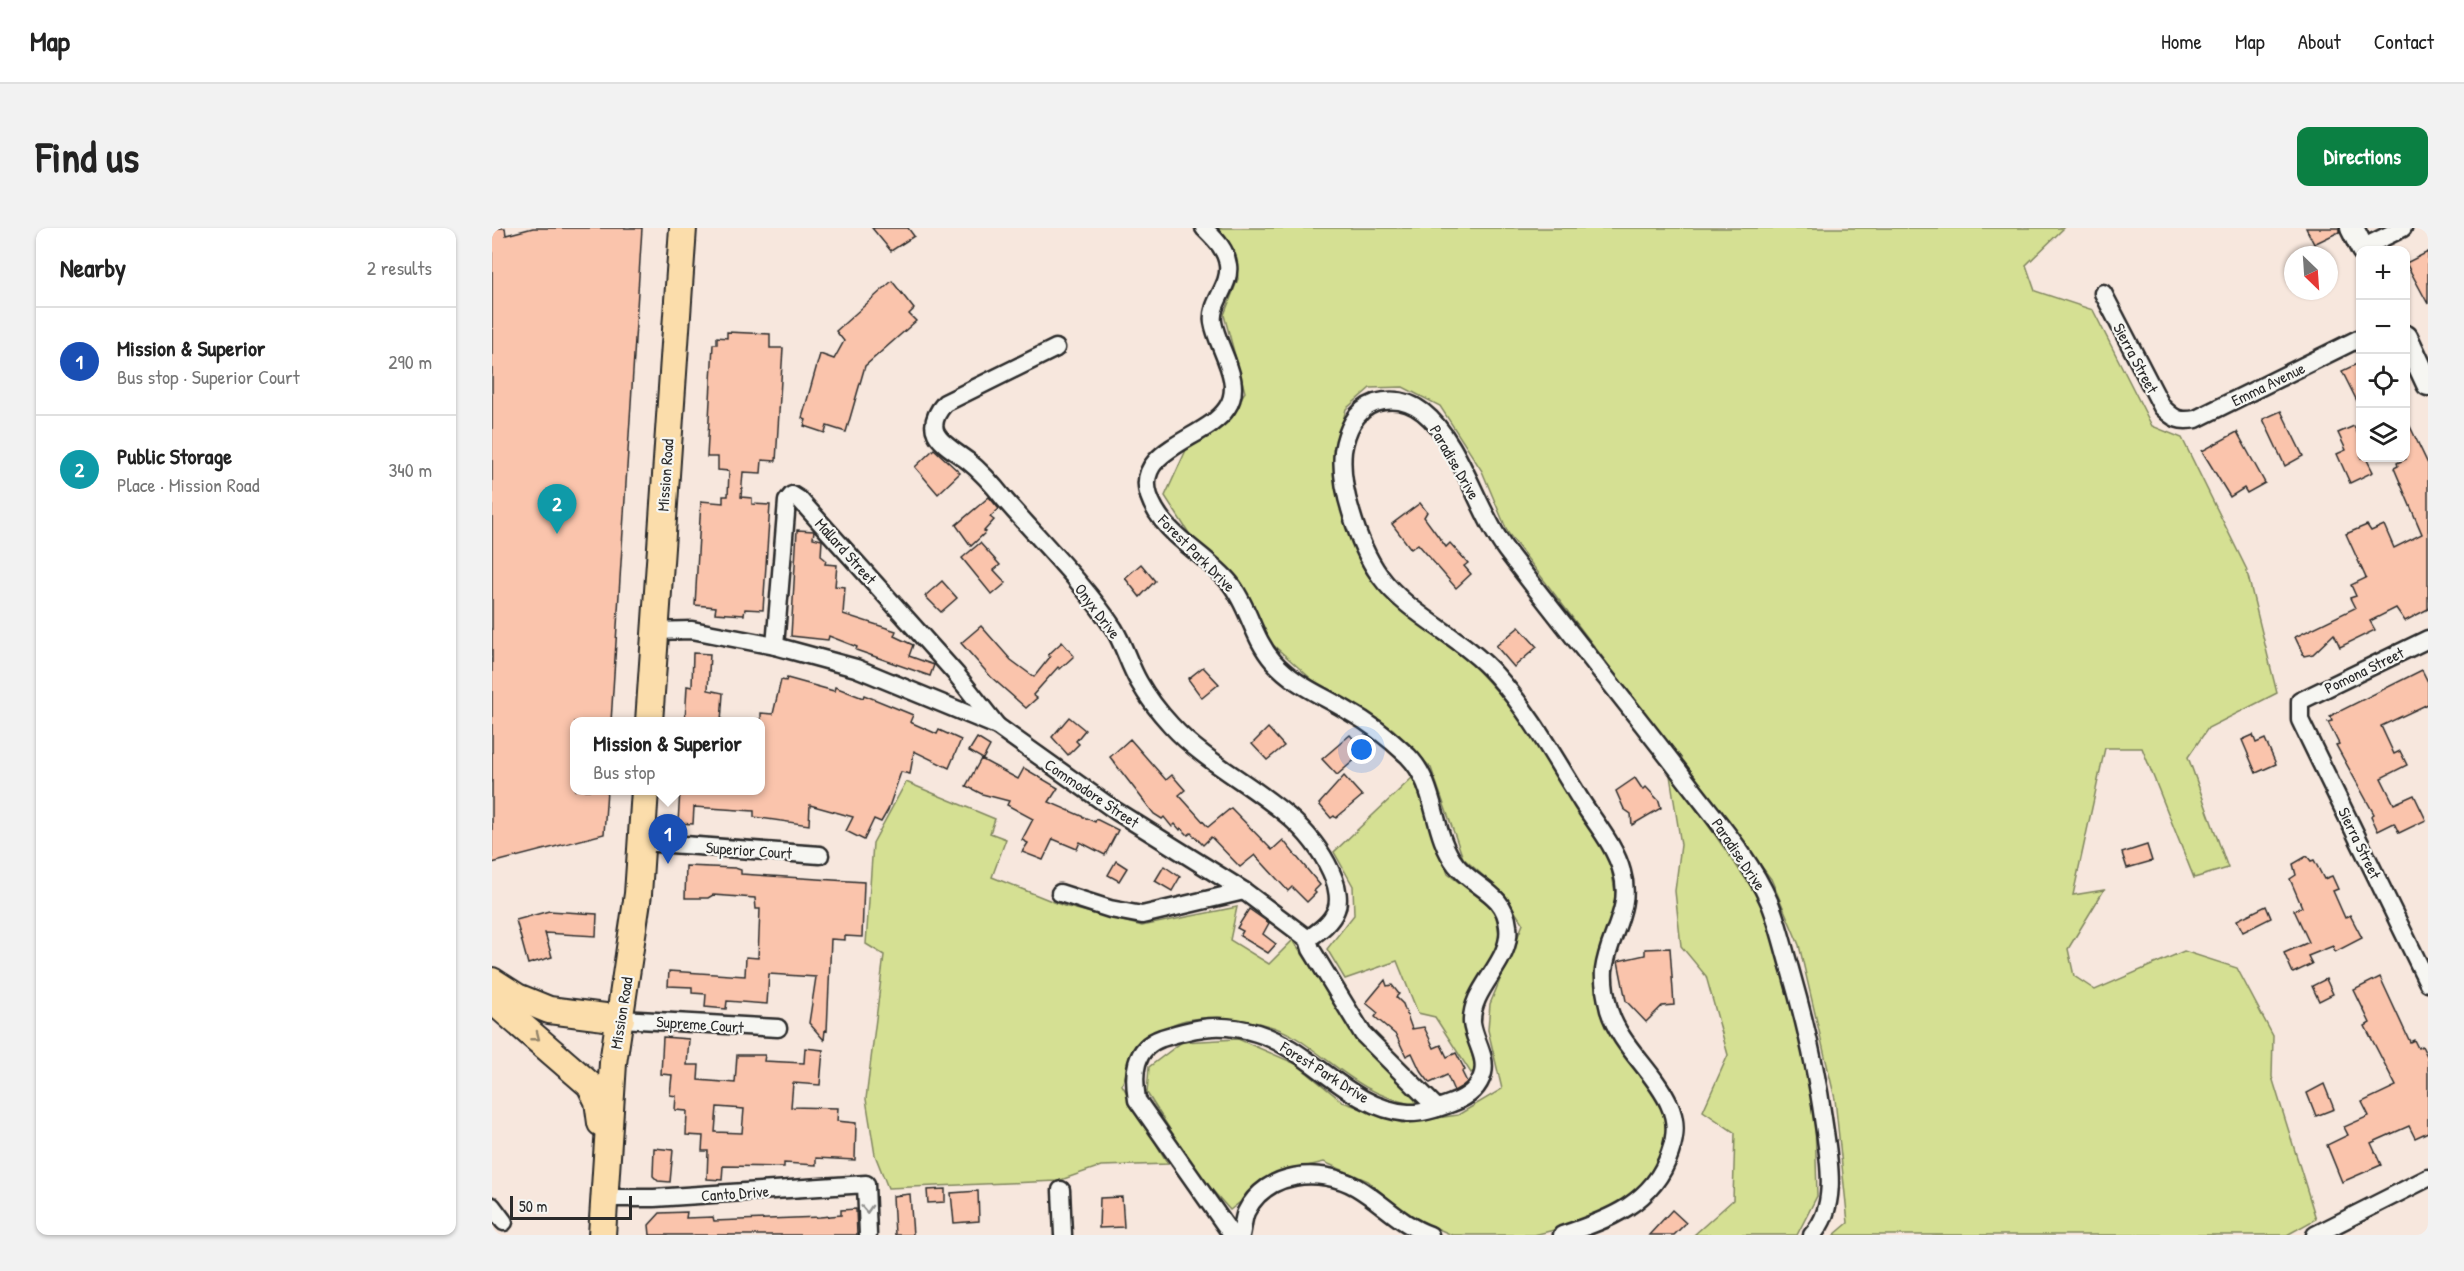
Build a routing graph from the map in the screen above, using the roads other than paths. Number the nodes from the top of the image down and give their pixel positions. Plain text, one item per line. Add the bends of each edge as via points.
1 (683, 228) edge
2 (1204, 228) edge
3 (2403, 228) edge
4 (2359, 242) edge
5 (2103, 293) dead end
6 (2356, 340) edge
7 (2410, 346) edge
8 (1056, 348) dead end
9 (2428, 384) edge
10 (2174, 419) joint
11 (654, 632) junction
12 (2428, 639) edge
13 (775, 646) junction
14 (2300, 701) joint
15 (649, 717) edge
16 (997, 726) junction
17 (645, 795) edge
18 (643, 842) junction
19 (820, 855) dead end
20 (1244, 891) junction
21 (1060, 893) dead end
22 (1308, 939) junction
23 (492, 981) edge
24 (2428, 983) edge
25 (492, 1000) edge
26 (621, 1019) junction
27 (778, 1028) dead end
28 (1437, 1108) junction
29 (605, 1153) junction
30 (2428, 1178) edge
31 (1061, 1190) dead end
32 (603, 1198) junction
33 (492, 1206) edge
34 (504, 1222) dead end
35 (602, 1235) edge
36 (868, 1235) edge
37 (1063, 1235) edge
38 (1232, 1235) edge
39 (1241, 1235) edge
40 (1430, 1235) edge
41 (1562, 1235) edge
42 (1812, 1235) edge
43 (2315, 1235) edge

1 - 11 main road, Mission Road
2 - 28 street, Forest Park Drive via 1220,244 1228,265 1212,319 1231,374 1233,394 1227,408 1211,423 1160,457 1148,470 1146,485 1160,517 1238,593 1259,643 1275,663 1297,682 1380,732 1409,757 1421,772 1455,864 1492,893 1502,907 1508,925 1507,944 1475,1005 1472,1023 1485,1067 1480,1083 1471,1093
3 - 4 street
5 - 10 street, Sierra Street via 2162,407
6 - 10 street, Emma Avenue via 2196,419
7 - 9 street
8 - 22 street, Onyx Drive via 945,403 936,413 934,426 938,437 986,477 1092,601 1113,628 1138,681 1173,727 1194,747 1295,821 1315,841 1337,888 1337,909
11 - 13 street, Commodore Street via 692,630
11 - 15 main road, Mission Road
12 - 14 street, Pomona Street
13 - 16 street, Commodore Street via 856,668
13 - 16 street, Mallard Street via 787,501 792,495 801,500 956,674
14 - 24 street, Sierra Street via 2300,720
16 - 20 street, Commodore Street via 1116,811
17 - 18 main road, Mission Road
18 - 19 street, Superior Court
18 - 26 main road, Mission Road
20 - 21 street via 1142,915
20 - 22 street, Commodore Street
22 - 28 street, Commodore Street via 1363,1034
23 - 26 main road via 549,1010
25 -> 29 main road via 590,1085 598,1101
26 - 27 street, Supreme Court
26 - 29 main road, Mission Road
28 - 38 street, Forest Park Drive via 1410,1113 1386,1108 1339,1084 1288,1047 1249,1031 1214,1025 1154,1041 1141,1051 1136,1065 1137,1100
29 - 32 main road, Mission Road
30 - 43 street
31 - 37 street
32 - 35 main road, Mission Road
32 -> 36 street, Canto Drive via 664,1198 866,1184
33 - 34 street
39 - 40 street via 1246,1213 1258,1195 1293,1176 1314,1175 1335,1178 1357,1188 1392,1215
41 - 42 street, Paradise Drive via 1631,1206 1654,1186 1674,1142 1676,1123 1669,1102 1623,1038 1610,1015 1605,990 1604,969 1625,906 1622,869 1526,713 1500,680 1461,643 1399,596 1381,577 1356,530 1343,473 1343,452 1358,415 1367,406 1382,401 1403,401 1423,412 1441,431 1504,548 1734,843 1770,902 1804,1020 1826,1144 1830,1190 1822,1224

